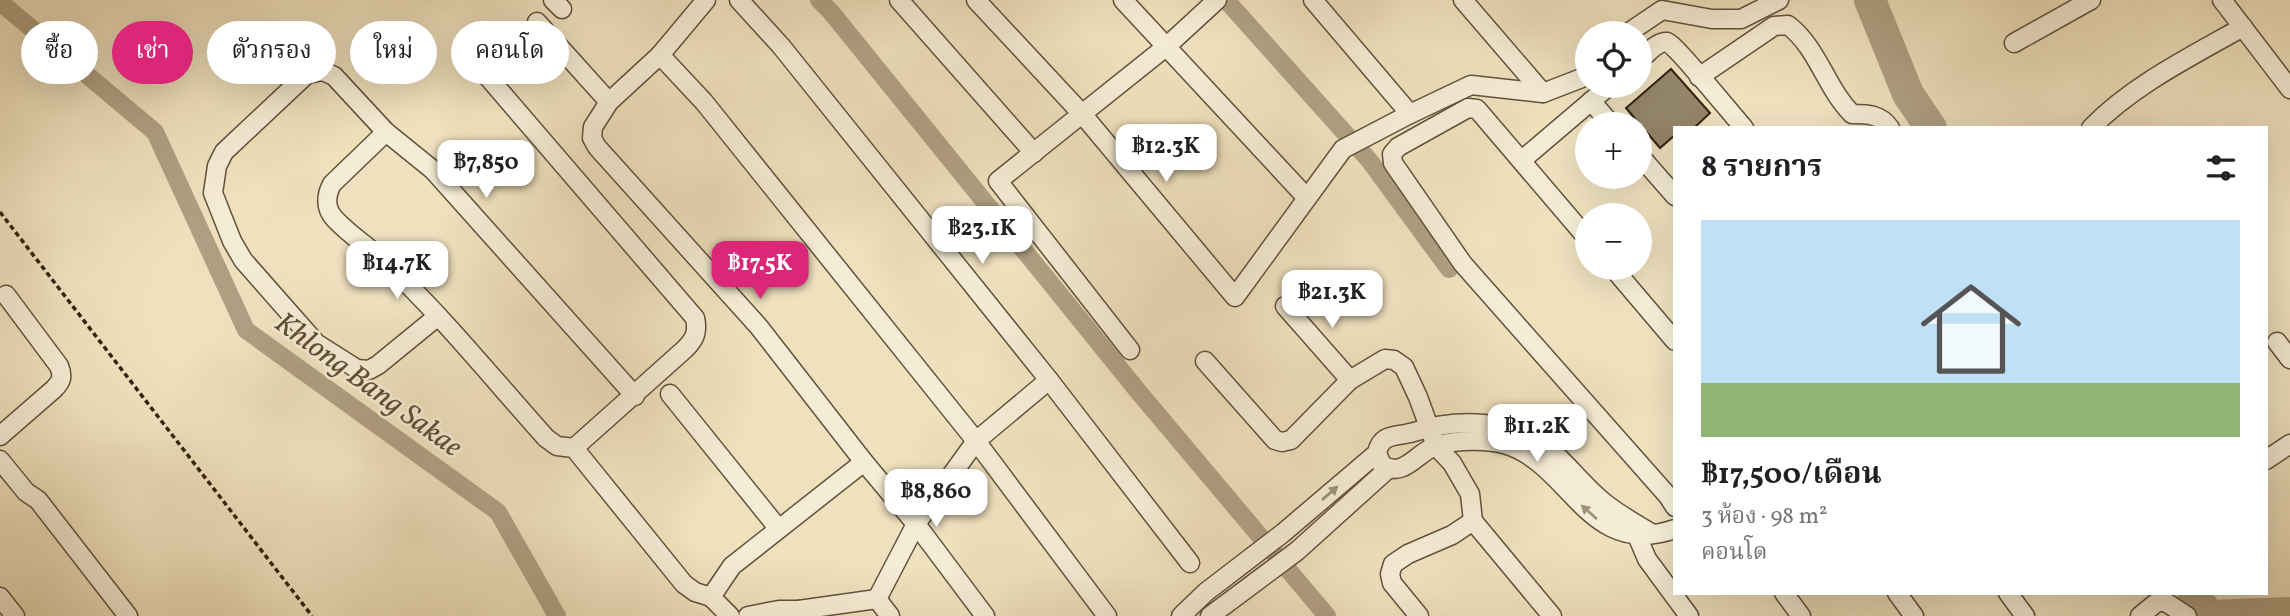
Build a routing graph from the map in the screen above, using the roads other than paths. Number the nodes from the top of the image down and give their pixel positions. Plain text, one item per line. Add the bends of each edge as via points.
1 (706, 0) edge
2 (739, 0) edge
3 (899, 0) edge
4 (976, 0) edge
5 (1123, 0) edge
6 (1217, 0) edge
7 (1313, 0) edge
8 (1463, 0) edge
9 (1779, 0) edge
10 (2091, 0) edge
11 (2222, 0) edge
12 (1755, 5) edge
13 (1646, 21) edge
14 (2243, 27) junction
15 (2014, 43) dead end
16 (1167, 46) junction
17 (1652, 49) edge
18 (660, 55) junction
19 (569, 58) edge
20 (1699, 77) junction
21 (1575, 81) edge
22 (494, 84) edge
23 (2290, 89) edge
24 (1543, 93) junction
25 (1596, 98) edge
26 (1591, 102) junction
27 (609, 103) junction
28 (1600, 112) edge
29 (1083, 114) junction
30 (1410, 114) junction
31 (1742, 126) edge
32 (1889, 126) edge
33 (2093, 126) edge
34 (386, 132) junction
35 (1034, 153) junction
36 (1522, 160) junction
37 (1652, 170) edge
38 (1673, 194) edge
39 (1306, 197) junction
40 (1575, 224) edge
41 (1623, 280) edge
42 (6, 295) dead end
43 (1285, 306) dead end
44 (438, 316) junction
45 (1673, 339) edge
46 (2277, 342) dead end
47 (1130, 350) dead end
48 (2290, 359) edge
49 (1206, 361) dead end
50 (1049, 380) junction
51 (1350, 380) junction
52 (670, 394) dead end
53 (635, 396) junction
54 (1429, 427) junction
55 (1402, 436) junction
56 (0, 439) edge
57 (976, 441) junction
58 (2290, 444) edge
59 (1436, 446) junction
60 (575, 448) junction
61 (1377, 453) junction
62 (2268, 456) edge
63 (1412, 459) junction
64 (0, 460) edge
65 (864, 462) junction
66 (1388, 469) junction
67 (38, 500) junction
68 (1673, 504) edge
69 (1473, 522) junction
70 (916, 524) junction
71 (778, 528) junction
72 (1639, 529) junction
73 (1673, 529) edge
74 (1191, 563) dead end
75 (1206, 592) junction
76 (1673, 594) edge
77 (1674, 595) edge
78 (1785, 595) edge
79 (1898, 595) edge
80 (2009, 595) edge
81 (0, 597) edge
82 (711, 597) junction
83 (877, 598) junction
84 (1214, 612) edge
85 (802, 613) edge
86 (15, 616) edge
87 (128, 616) edge
88 (730, 616) edge
89 (748, 616) edge
90 (890, 616) edge
91 (985, 616) edge
92 (1107, 616) edge
93 (1181, 616) edge
94 (1419, 616) edge
95 (1552, 616) edge
96 (1689, 616) edge
97 (1801, 616) edge
98 (1914, 616) edge
99 (2025, 616) edge
100 (2140, 616) edge
101 (2187, 616) edge

1 - 18 street
2 - 50 street
3 - 35 street
4 - 29 street
5 - 16 street
6 - 16 street
7 - 30 street
8 - 24 street
9 - 12 street
10 - 15 street
11 - 14 street
12 - 13 street via 1741,19 1662,10
14 - 23 street
14 - 33 street via 2170,68
16 - 29 street
16 - 39 street
17 - 20 street via 1666,42 1674,46
18 - 27 street
18 - 57 street via 704,102
19 - 27 street
20 - 31 street
20 - 32 street via 1774,26 1788,25 1802,36 1841,104 1852,114 1870,113
21 - 24 street
22 - 53 street via 695,318 694,339
24 - 30 street via 1471,85
25 - 26 street
26 - 28 street
26 - 36 street
27 - 65 street via 593,127 597,148 759,327
29 - 35 street
29 - 39 street via 1236,297
30 - 39 street via 1343,149
34 - 44 street via 332,184 328,206 333,218
34 - 44 street via 334,76 323,71 307,74 224,152 213,193 243,260 316,343 346,364 369,370
34 - 53 street via 433,170
35 - 47 street via 998,181
36 - 40 street
36 - 68 street via 1484,115 1468,108 1398,147 1392,155 1393,163 1463,264
37 - 38 street
41 - 45 street
42 - 56 street via 62,374 61,382
43 - 51 street
44 - 60 street via 546,438 557,446
46 - 48 street
49 - 51 street via 1275,440 1282,442 1291,440
50 - 57 street
50 - 74 street
51 - 54 street via 1385,359 1394,360 1404,367
52 - 71 street
53 - 60 street
54 - 55 street
54 - 59 street
54 - 72 street via 1474,423 1513,428 1547,447 1605,504
55 - 61 street via 1388,436
55 - 63 street via 1411,446
56 - 67 street
57 - 70 street
57 - 92 street
58 - 62 street
59 - 63 street
59 - 69 street via 1471,494
72 -> 59 street via 1616,529 1595,519 1536,461 1507,445 1474,441
60 - 82 street via 684,584
61 - 66 street
75 -> 61 street
63 - 66 street via 1402,469
64 - 67 street
65 - 70 street
65 - 71 street
66 - 84 street via 1297,551
67 - 87 street
69 - 94 street via 1393,565 1392,583
69 - 95 street
70 - 83 street
70 - 91 street
71 - 82 street via 732,566
72 - 73 street
72 - 76 street via 1647,559
75 - 84 street
75 - 93 street
77 - 96 street
78 - 97 street
79 - 98 street
80 - 99 street
81 - 86 street
82 - 88 street
83 - 85 street
83 - 90 street
85 - 89 street via 779,610
100 - 101 street via 2164,601

